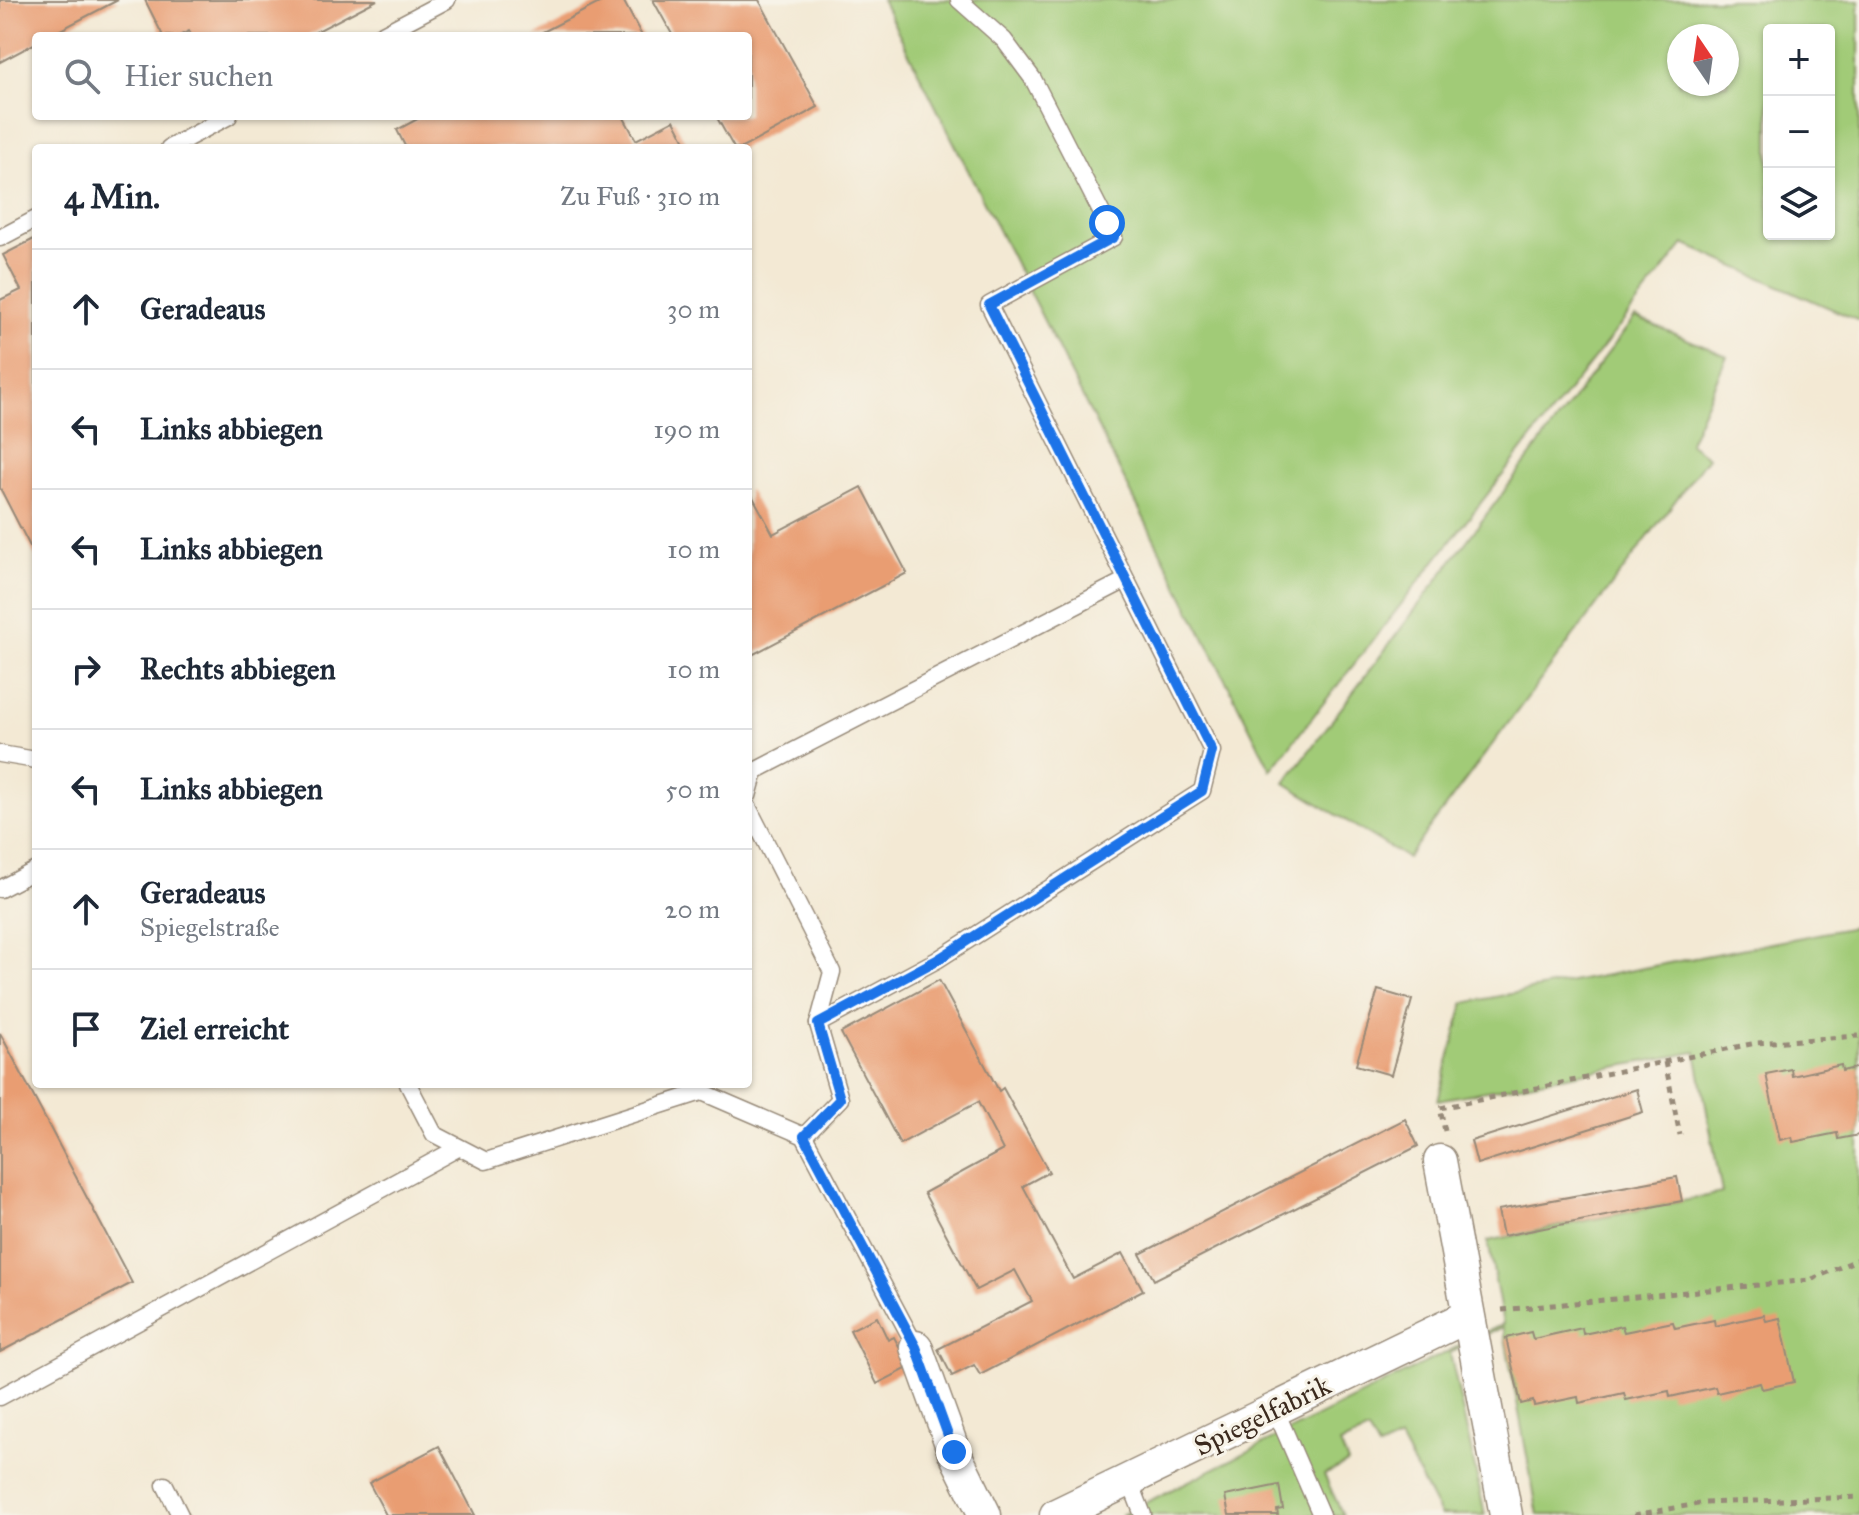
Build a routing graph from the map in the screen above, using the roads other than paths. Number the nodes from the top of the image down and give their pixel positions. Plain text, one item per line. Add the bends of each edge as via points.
1 (447, 0) edge
2 (959, 0) edge
3 (387, 32) edge
4 (222, 120) edge
5 (176, 144) edge
6 (32, 221) edge
7 (0, 238) edge
8 (1126, 580) junction
9 (0, 754) edge
10 (32, 759) edge
11 (752, 782) edge
12 (752, 815) edge
13 (32, 872) edge
14 (0, 889) edge
15 (818, 1024) junction
16 (410, 1088) edge
17 (804, 1136) junction
18 (458, 1148) junction
19 (1440, 1161) road end
20 (1468, 1316) junction
21 (916, 1347) joint
22 (0, 1397) edge
23 (1275, 1409) junction
24 (1129, 1479) junction
25 (165, 1485) dead end
26 (180, 1515) edge
27 (985, 1515) edge
28 (1056, 1515) edge
29 (1143, 1515) edge
30 (1321, 1515) edge
31 (1506, 1515) edge

1 - 3 lane
2 - 8 lane via 1004,40 1033,79 1114,237 989,305
4 - 5 lane
6 - 7 lane
8 - 11 lane via 755,771
8 - 15 lane via 1212,751 1202,791 937,960
9 - 10 lane
12 - 15 lane via 832,972
13 - 14 lane
15 - 17 lane via 840,1099
16 - 18 lane via 434,1134
17 - 18 lane via 702,1092 486,1161
17 - 21 lane
18 - 22 lane
19 - 20 street
20 - 23 street, Spiegelfabrik
20 - 31 street
21 - 27 street via 954,1452
23 - 24 street, Spiegelfabrik
23 - 30 lane
24 - 28 street, Spiegelfabrik
24 - 29 lane
25 - 26 lane

